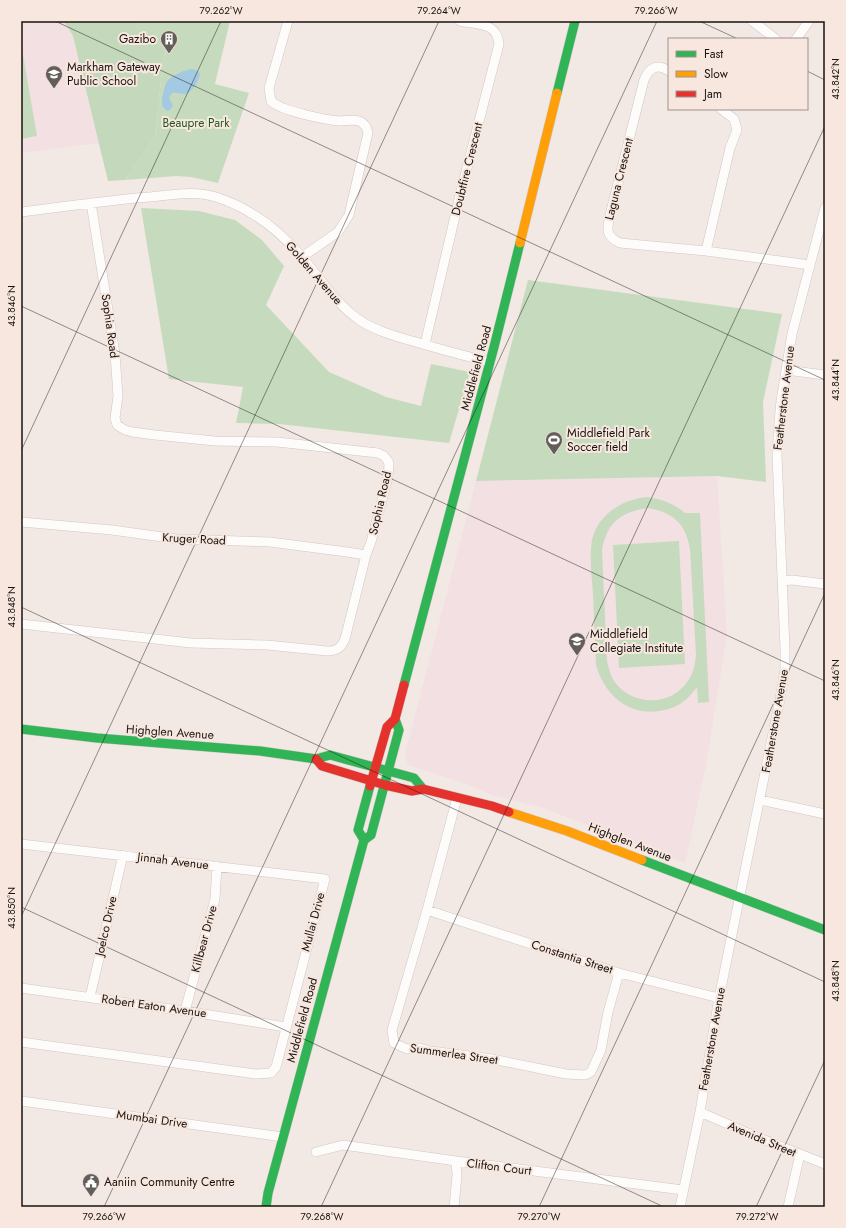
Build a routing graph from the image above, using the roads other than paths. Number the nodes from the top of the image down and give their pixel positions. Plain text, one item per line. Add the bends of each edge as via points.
1 (288, 21) edge
2 (460, 21) edge
3 (575, 21) edge
4 (752, 21) edge
5 (809, 21) edge
6 (775, 38) edge
7 (797, 38) edge
8 (668, 71) edge
9 (722, 110) edge
10 (91, 203) junction
11 (825, 208) edge
12 (21, 212) edge
13 (706, 251) junction
14 (302, 258) junction
15 (810, 265) junction
16 (424, 344) junction
17 (490, 362) junction
18 (786, 370) junction
19 (825, 375) edge
20 (21, 522) edge
21 (366, 555) junction
22 (783, 581) junction
23 (825, 584) edge
24 (21, 624) edge
25 (395, 719) junction
26 (21, 729) edge
27 (316, 759) junction
28 (376, 767) junction
29 (389, 770) junction
30 (372, 781) junction
31 (385, 785) junction
32 (423, 789) junction
33 (457, 798) junction
34 (760, 800) junction
35 (825, 814) edge
36 (364, 840) junction
37 (21, 844) edge
38 (123, 855) junction
39 (217, 866) junction
40 (325, 879) joint
41 (739, 898) junction
42 (427, 910) junction
43 (825, 930) edge
44 (619, 973) junction
45 (21, 988) edge
46 (90, 997) junction
47 (719, 998) junction
48 (185, 1011) junction
49 (286, 1027) junction
50 (21, 1042) edge
51 (21, 1101) edge
52 (700, 1112) junction
53 (283, 1137) junction
54 (316, 1152) dead end
55 (800, 1154) junction
56 (456, 1162) junction
57 (825, 1164) edge
58 (683, 1190) junction
59 (266, 1207) edge
60 (454, 1207) edge
61 (680, 1207) edge
62 (788, 1207) edge

1 - 14 street via 269,88 271,102 289,110 329,119 357,121 364,124 368,133 349,215 338,232
2 - 16 street, Doubtfire Crescent via 493,29 499,44
3 - 17 main road, Middlefield Road
4 - 6 street
5 - 7 street
8 - 13 street, Laguna Crescent via 659,67 652,69 644,80 610,215 608,233 620,243
9 - 13 street via 734,119 737,130 730,148
10 - 12 street, Golden Avenue
10 - 14 street, Golden Avenue via 176,194 216,197 263,220
10 - 21 street, Sophia Road via 115,354 117,425 124,430 155,435 214,441 277,442 378,453 384,456 389,464 388,477
11 - 15 street, Featherstone Avenue
13 - 15 street, Laguna Crescent
14 - 16 street, Golden Avenue via 337,302 359,320 398,338
15 - 18 street, Featherstone Avenue via 792,334
16 - 17 street, Golden Avenue
17 - 25 main road, Middlefield Road
18 - 19 street
18 - 22 street, Featherstone Avenue via 777,456
20 - 21 street, Kruger Road via 177,539 270,542
21 - 24 street, Sophia Road via 345,640 339,649 333,651 267,645 191,643
22 - 23 street
22 - 34 street, Featherstone Avenue via 785,668
25 - 28 main road, Middlefield Road via 387,727
25 - 29 main road, Middlefield Road via 399,730
26 - 27 main road, Highglen Avenue via 260,751
27 - 28 main road, Highglen Avenue via 330,755
27 - 30 main road, Highglen Avenue via 322,766
28 - 29 main road, Highglen Avenue
28 - 30 main road, Middlefield Road
29 - 31 main road, Middlefield Road
29 - 32 main road, Highglen Avenue via 414,778
30 - 31 main road, Highglen Avenue
30 - 36 main road, Middlefield Road via 358,830
31 - 32 main road, Highglen Avenue via 412,791
31 - 36 main road, Middlefield Road via 371,835
32 - 33 main road, Highglen Avenue
33 - 41 main road, Highglen Avenue via 492,806 567,831
33 - 42 street, Summerlea Street
34 - 35 street
34 - 41 street, Featherstone Avenue
36 - 53 main road, Middlefield Road
37 - 38 street, Jinnah Avenue
38 - 39 street, Jinnah Avenue
38 - 46 street, Joelco Drive
39 - 40 street, Jinnah Avenue
39 - 48 street, Killbear Drive via 215,899
40 - 49 street, Mullai Drive
41 - 43 main road, Highglen Avenue
41 - 47 street, Featherstone Avenue
42 - 44 street, Constantia Street
42 - 44 street, Summerlea Street via 392,1030 394,1043 407,1049 419,1048 492,1059 566,1074 592,1072 601,1050
44 - 47 street, Constantia Street
45 - 46 street, Robert Eaton Avenue
46 - 48 street, Robert Eaton Avenue
47 - 52 street, Featherstone Avenue
48 - 49 street, Robert Eaton Avenue
49 - 50 street, Mullai Drive via 276,1067 271,1073 256,1074
51 - 53 street, Mumbai Drive
52 - 55 street, Avenida Street
52 - 58 street, Featherstone Avenue
53 - 59 main road, Middlefield Road
54 - 56 street, Clifton Court via 342,1145
55 - 57 street, Avenida Street
55 - 62 street
56 - 58 street, Clifton Court
56 - 60 street
58 - 61 street, Featherstone Avenue

